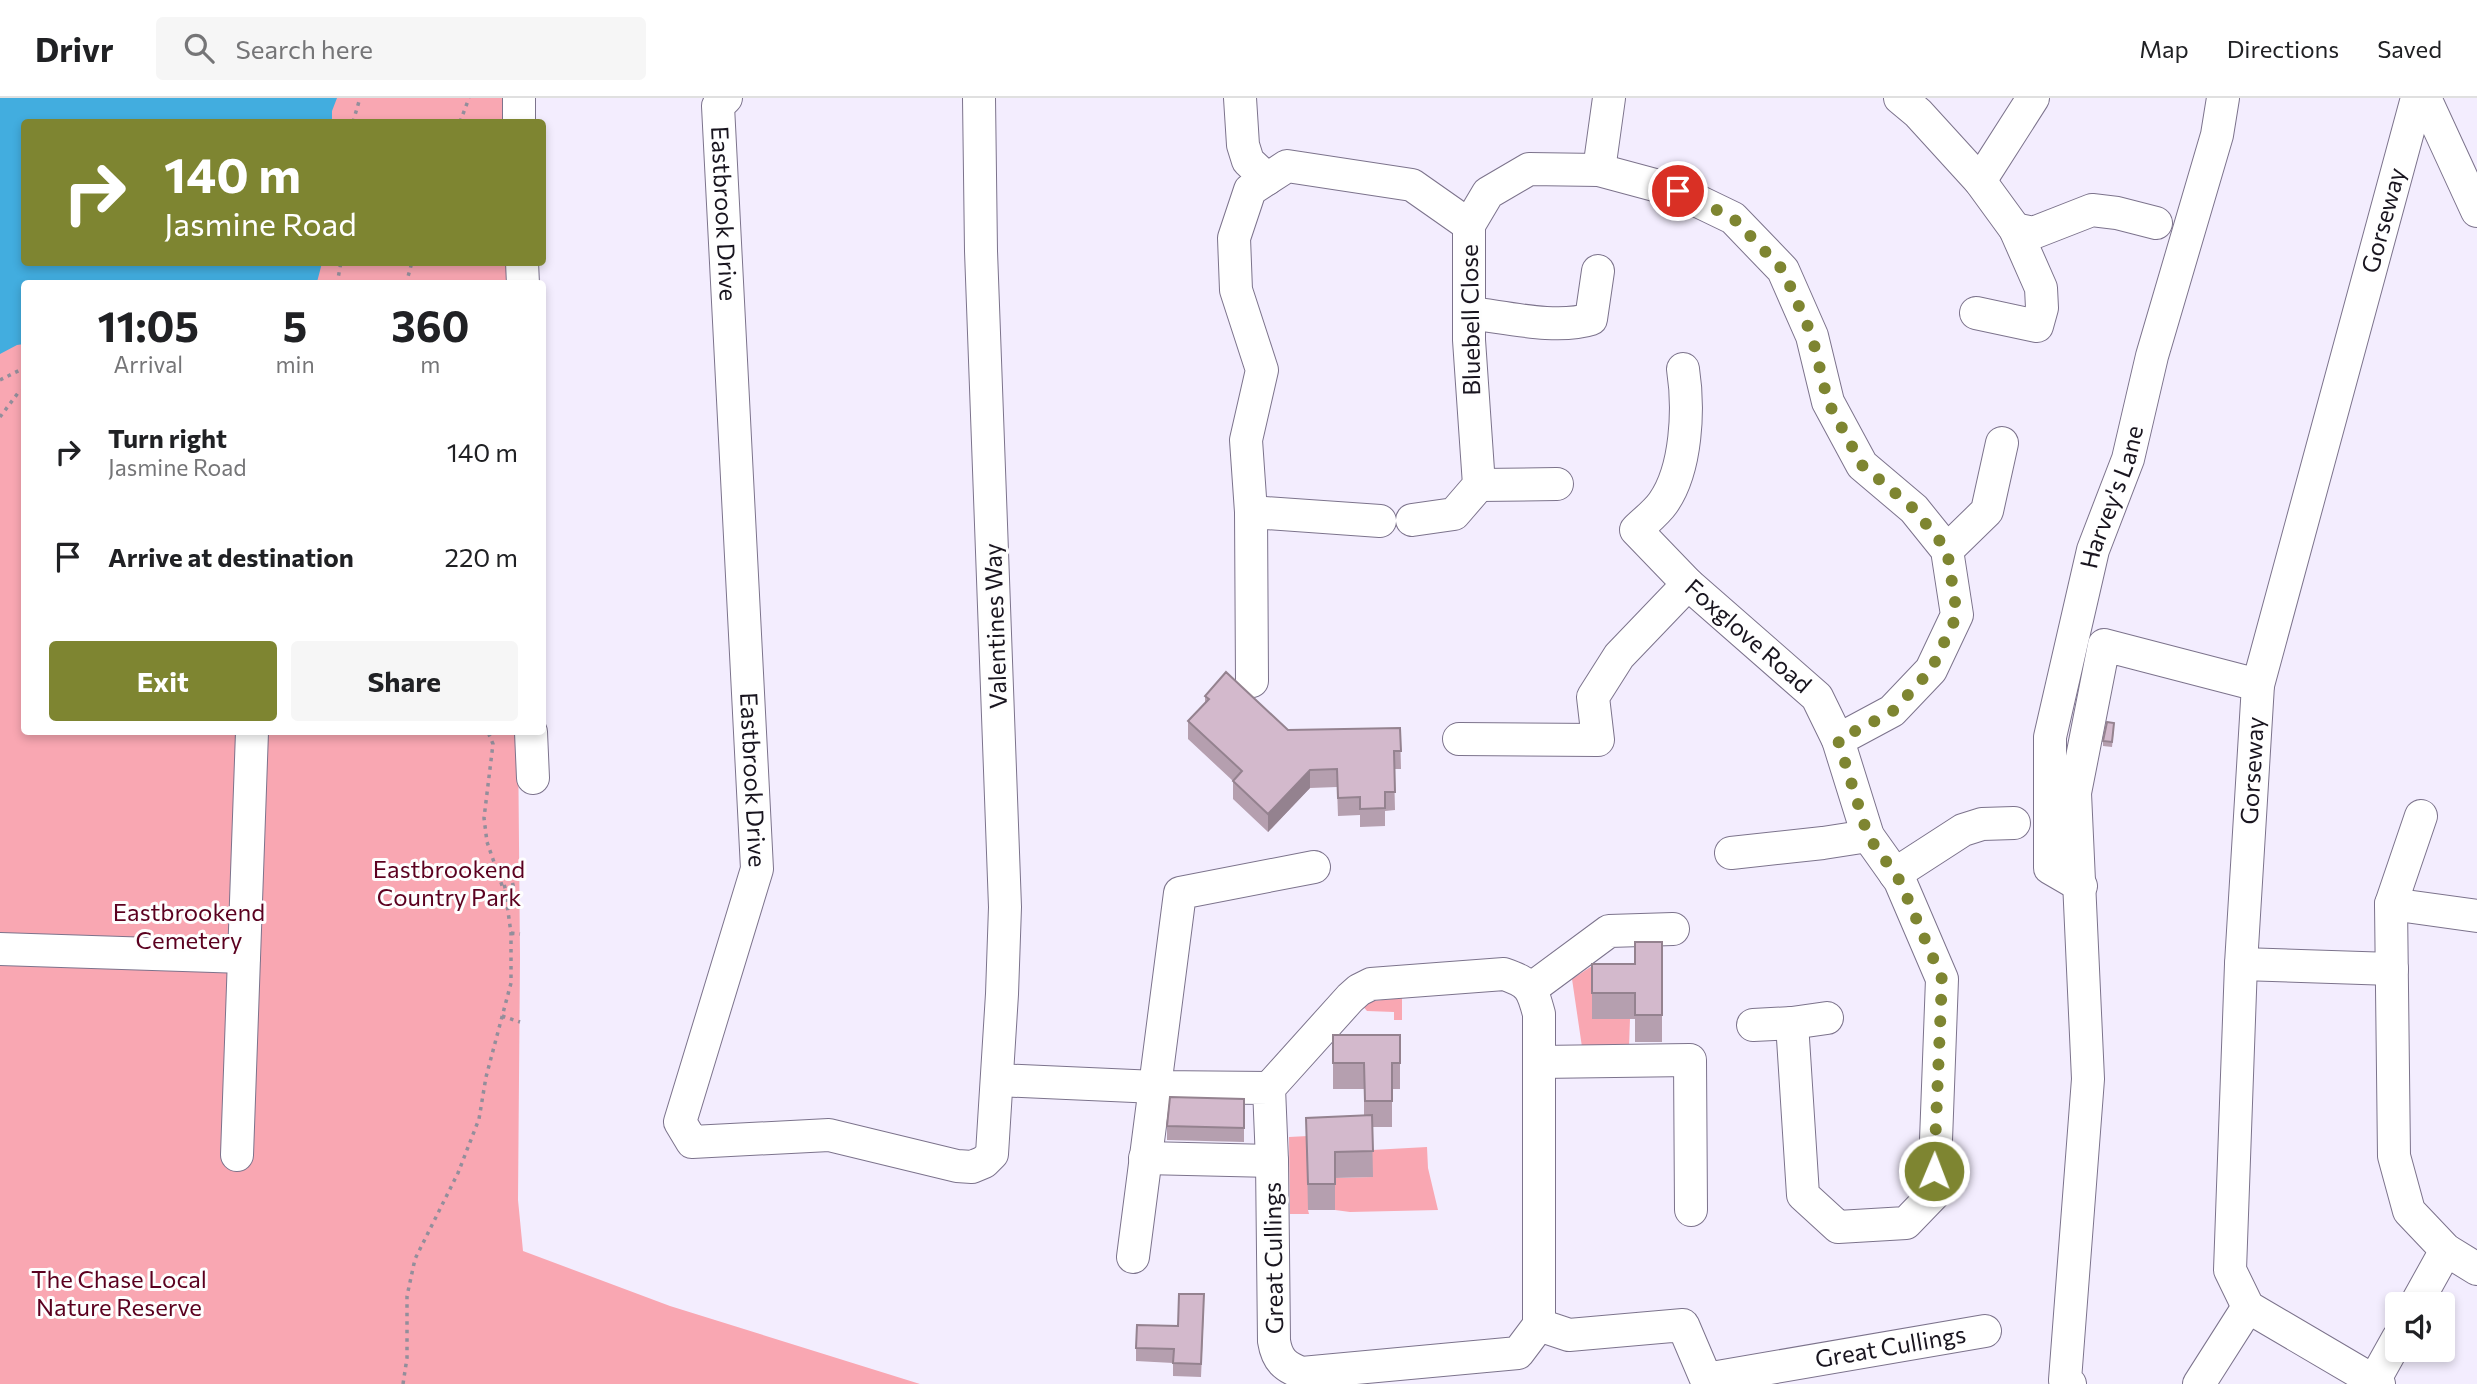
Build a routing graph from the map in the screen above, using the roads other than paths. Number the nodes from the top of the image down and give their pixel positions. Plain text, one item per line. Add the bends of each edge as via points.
1 (519, 98) edge
2 (726, 98) edge
3 (979, 98) edge
4 (1240, 98) edge
5 (1609, 98) edge
6 (1900, 98) edge
7 (2033, 98) edge
8 (2223, 98) edge
9 (2417, 98) edge
10 (2426, 98) edge
11 (519, 119) edge
12 (1599, 170) junction
13 (1268, 179) junction
14 (1980, 181) junction
15 (2477, 211) edge
16 (2156, 223) dead end
17 (1469, 225) junction
18 (2015, 229) junction
19 (1598, 271) dead end
20 (1469, 313) junction
21 (1976, 313) dead end
22 (1683, 369) dead end
23 (2002, 443) dead end
24 (1557, 484) dead end
25 (1479, 485) junction
26 (1251, 512) junction
27 (1412, 520) dead end
28 (1380, 521) dead end
29 (1947, 550) junction
30 (1688, 584) junction
31 (1252, 681) dead end
32 (2258, 685) junction
33 (252, 735) edge
34 (531, 735) edge
35 (1459, 739) dead end
36 (1838, 740) junction
37 (533, 778) dead end
38 (2421, 816) dead end
39 (2014, 823) dead end
40 (1868, 836) junction
41 (1731, 853) dead end
42 (1314, 867) dead end
43 (1895, 874) junction
44 (2081, 886) junction
45 (2391, 904) junction
46 (2477, 916) edge
47 (1673, 929) dead end
48 (0, 949) edge
49 (244, 957) junction
50 (2241, 964) junction
51 (2392, 969) junction
52 (1532, 988) junction
53 (1828, 1018) dead end
54 (1792, 1023) junction
55 (1753, 1025) dead end
56 (1539, 1062) junction
57 (998, 1080) junction
58 (1156, 1087) junction
59 (1269, 1088) junction
60 (992, 1154) joint
61 (237, 1155) dead end
62 (1145, 1157) junction
63 (1272, 1161) junction
64 (1691, 1210) dead end
65 (2446, 1250) junction
66 (1133, 1257) dead end
67 (2477, 1269) edge
68 (2423, 1292) edge
69 (2248, 1307) junction
70 (1539, 1325) junction
71 (1985, 1331) dead end
72 (2386, 1362) edge
73 (2376, 1382) edge
74 (2070, 1384) edge
75 (2199, 1384) edge

1 - 11 street
2 - 60 street, Eastbrook Drive via 718,106 757,869 680,1122 692,1142 829,1135 957,1167 972,1167
3 - 57 street, Valentines Way via 1005,907
4 - 13 street via 1248,161
5 - 12 street
6 - 14 street
7 - 14 street
8 - 44 street, Harvey's Lane via 2217,135 2152,356 2128,458 2093,550 2050,737 2050,868
9 - 32 street, Gorseway
10 - 15 street
12 - 17 street, Bluebell Close via 1529,169 1488,193
12 - 29 street, Bluebell Close via 1678,191 1733,218 1783,270 1812,336 1828,402 1862,465 1914,509
13 - 17 street via 1287,166 1412,185
13 - 26 street via 1250,190 1234,238 1236,290 1262,370 1246,440
14 - 18 street
16 - 18 street via 2092,210 2033,233
17 - 20 street, Bluebell Close
18 - 21 street via 2041,288 2037,326
19 - 20 street via 1591,319 1553,322
20 - 25 street, Bluebell Close
22 - 30 street, Foxglove Road via 1687,422 1673,484 1663,504 1636,530
23 - 29 street via 1987,511
24 - 25 street
25 - 27 street via 1454,514
26 - 28 street
26 - 31 street
29 - 36 street via 1957,615 1931,670 1892,712
30 - 35 street via 1619,656 1594,697 1598,740
30 - 36 street, Foxglove Road via 1817,697
32 - 44 street via 2104,645 2075,793
32 - 50 street, Gorseway
33 - 49 street
34 - 37 street
36 - 40 street, Foxglove Road
38 - 45 street
39 - 43 street via 1963,830
40 - 41 street
40 - 43 street, Foxglove Road
42 - 58 street via 1180,892
43 - 54 street, Foxglove Road via 1942,979 1934,1194 1906,1223 1838,1227 1803,1195
44 - 74 street via 2088,1079 2065,1380
45 - 46 street
45 - 51 street
47 - 52 street via 1609,931
48 - 49 street
49 - 61 street
50 - 51 street
50 - 69 street, Gorseway via 2230,1270
51 - 65 street via 2394,1156 2409,1211
52 - 56 street via 1539,1014
52 - 59 street via 1504,974 1371,984 1350,998
53 - 54 street
54 - 55 street
56 - 64 street via 1689,1060
56 - 70 street
57 - 58 street
57 - 60 street, Valentines Way
58 - 59 street
58 - 62 street
59 - 63 street, Great Cullings
62 - 63 street
62 - 66 street
63 - 70 street, Great Cullings via 1274,1342 1288,1368 1302,1373 1518,1353
65 - 67 street
65 - 68 street
69 - 73 street
69 - 75 street
70 - 71 street, Great Cullings via 1569,1335 1683,1325 1706,1379
72 - 73 street

